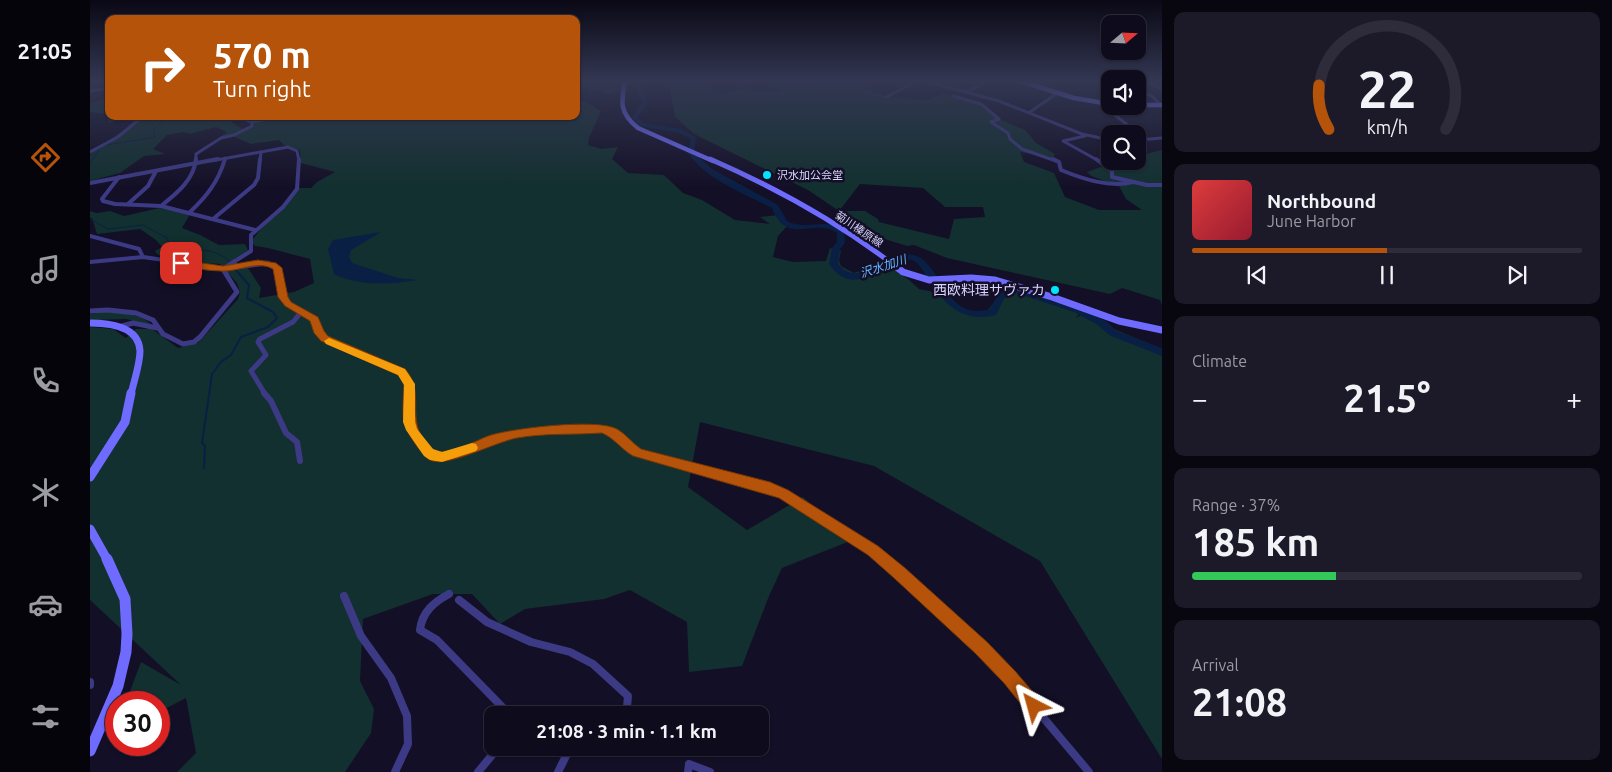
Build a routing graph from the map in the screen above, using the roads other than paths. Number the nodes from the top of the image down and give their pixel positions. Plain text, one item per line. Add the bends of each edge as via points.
1 (626, 116) edge
2 (995, 116) edge
3 (1040, 116) edge
4 (1116, 116) edge
5 (138, 120) edge
6 (246, 120) edge
7 (262, 120) edge
8 (252, 122) junction
9 (1127, 125) edge
10 (1087, 136) junction
11 (1101, 138) edge
12 (1162, 138) edge
13 (1146, 140) edge
14 (90, 152) edge
15 (261, 152) junction
16 (224, 158) junction
17 (195, 164) junction
18 (156, 171) junction
19 (119, 177) junction
20 (1132, 182) junction
21 (90, 183) edge
22 (1162, 185) edge
23 (128, 204) junction
24 (161, 206) junction
25 (190, 212) junction
26 (213, 219) junction
27 (255, 230) junction
28 (90, 236) edge
29 (143, 257) junction
30 (90, 262) edge
31 (223, 269) junction
32 (90, 311) edge
33 (302, 311) junction
34 (90, 323) edge
35 (122, 326) junction
36 (157, 328) junction
37 (1162, 330) edge
38 (300, 462) dead end
39 (90, 477) edge
40 (90, 529) edge
41 (449, 594) dead end
42 (344, 596) dead end
43 (459, 600) dead end
44 (501, 706) edge
45 (627, 706) edge
46 (90, 751) edge
47 (491, 756) edge
48 (566, 756) edge
49 (395, 772) edge
50 (478, 772) edge
51 (558, 772) edge
52 (688, 772) edge
53 (710, 772) edge
54 (1089, 772) edge

1 - 37 main road, 菊川榛原線 via 628,121 648,132 732,168 846,230 895,266 918,278 995,280 1120,321
2 - 20 street via 999,119 991,122 1008,133 1014,142 1027,151 1059,162 1059,168 1067,172 1122,185
3 - 10 street
4 - 9 street
5 - 14 street via 118,137
6 - 8 street
7 - 8 street
8 - 17 street via 252,126 221,138 196,154
10 - 11 street
10 - 20 street via 1063,141 1101,162 1112,171 1110,175
12 - 13 street
15 - 16 street
15 - 26 street via 254,185
15 - 27 street via 296,149 299,153 298,179 297,189 283,207
16 - 17 street
16 - 25 street via 214,189
17 - 18 street
17 - 24 street via 184,187
18 - 19 street
18 - 23 street via 148,186
19 - 21 street
19 - 23 street via 102,199 107,203
20 - 22 street
23 - 24 street
24 - 25 street
25 - 26 street
26 - 27 street
27 - 31 street via 249,237 251,251
28 - 29 street via 139,249
29 - 30 street
29 - 31 street
31 - 33 street via 258,263 273,265 277,268 283,297 288,304
31 - 36 street via 237,292 200,338 183,344
32 - 36 street via 128,311 153,320
33 - 38 street via 293,322 260,339 258,342 266,355 250,371 271,401 286,433 297,442
33 - 54 street via 314,319 324,339 402,372 410,384 409,422 412,430 435,456 455,454 519,433 602,429 614,433 637,453 784,494 873,551 928,599 1010,677
34 - 35 main road
35 - 36 street via 133,323
35 - 39 main road via 138,343 139,360 125,422
40 - 46 main road via 124,596 128,634 116,693
41 - 44 street via 435,601 426,611 420,630 437,640
42 - 49 street via 361,636 391,678 407,716 408,744
43 - 45 street via 487,622 531,642 570,652 593,664 628,696
47 - 50 street
48 - 51 street
52 - 53 street via 689,764

